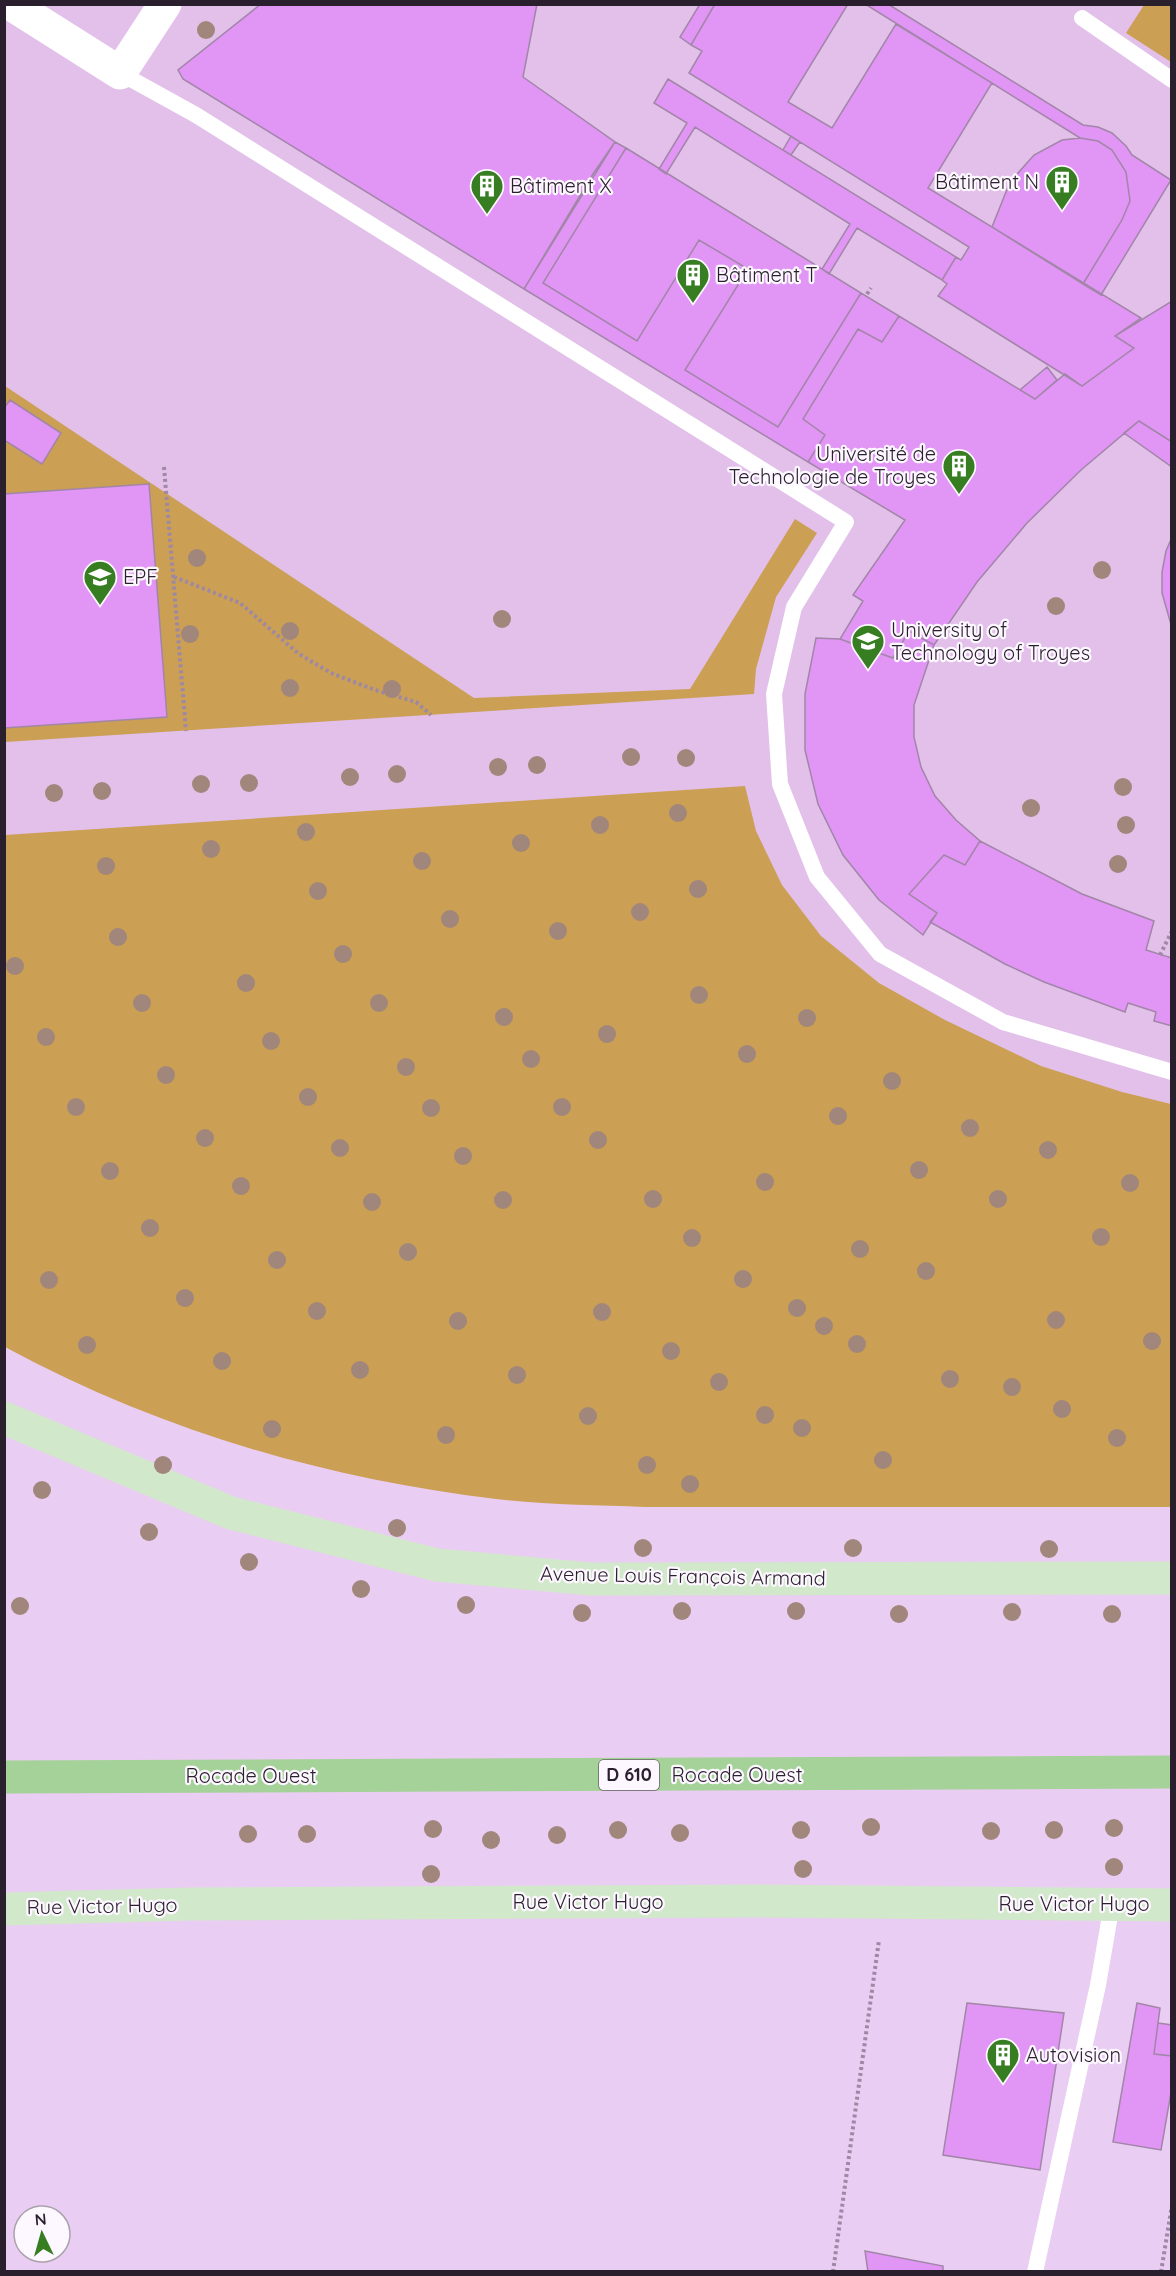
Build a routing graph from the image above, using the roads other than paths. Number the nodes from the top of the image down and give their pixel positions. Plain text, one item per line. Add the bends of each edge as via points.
1 (10, 4) edge
2 (165, 4) edge
3 (1082, 18) dead end
4 (120, 73) junction
5 (1172, 80) edge
6 (1172, 1072) edge
7 (4, 1418) edge
8 (1172, 1578) edge
9 (4, 1765) edge
10 (1172, 1772) edge
11 (87, 1776) junction
12 (4, 1777) edge
13 (1112, 1904) junction
14 (1172, 1905) edge
15 (4, 1909) edge
16 (1035, 2271) edge

1 - 4 street
2 - 4 street
3 - 5 lane
4 - 6 lane via 205,121 846,522 794,607 774,694 780,784 817,878 880,954 1003,1022
7 - 8 street, Avenue Louis François Armand via 231,1513 437,1565 591,1579
9 - 11 main road, Rocade Ouest / D 610
10 - 11 main road, Rocade Ouest / D 610
11 - 12 main road, Rocade Ouest / D 610
13 - 14 street, Rue Victor Hugo
13 - 15 street, Rue Victor Hugo via 740,1901
13 - 16 lane via 1098,1986

